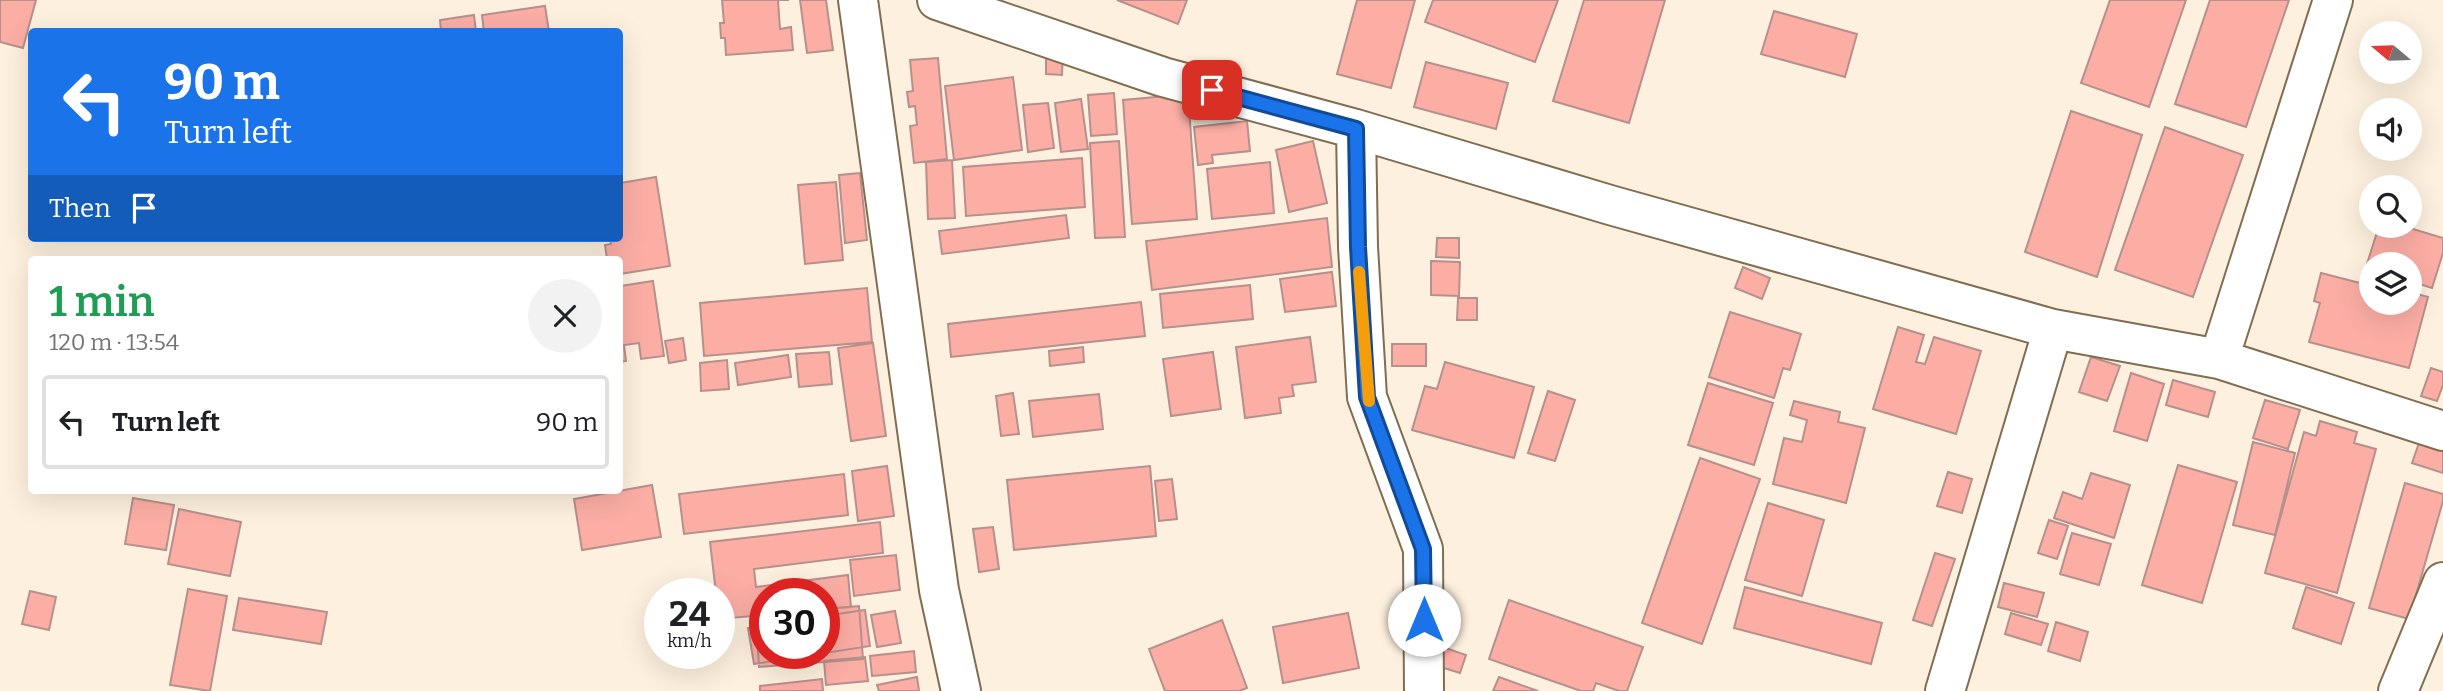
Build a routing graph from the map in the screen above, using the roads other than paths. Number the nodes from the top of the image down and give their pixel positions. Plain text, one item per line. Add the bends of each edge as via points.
1 (858, 0) edge
2 (937, 0) edge
3 (2333, 0) edge
4 (1356, 129) junction
5 (2053, 329) junction
6 (2219, 359) junction
7 (2443, 431) edge
8 (2443, 582) edge
9 (961, 691) edge
10 (1424, 691) edge
11 (1945, 691) edge
12 (2398, 691) edge

1 - 9 street via 939,590
2 - 4 street via 1163,76
3 - 6 street
4 - 5 street
4 - 10 street via 1367,397 1423,549
5 - 6 street
5 - 11 street
6 - 7 street
8 - 12 street

